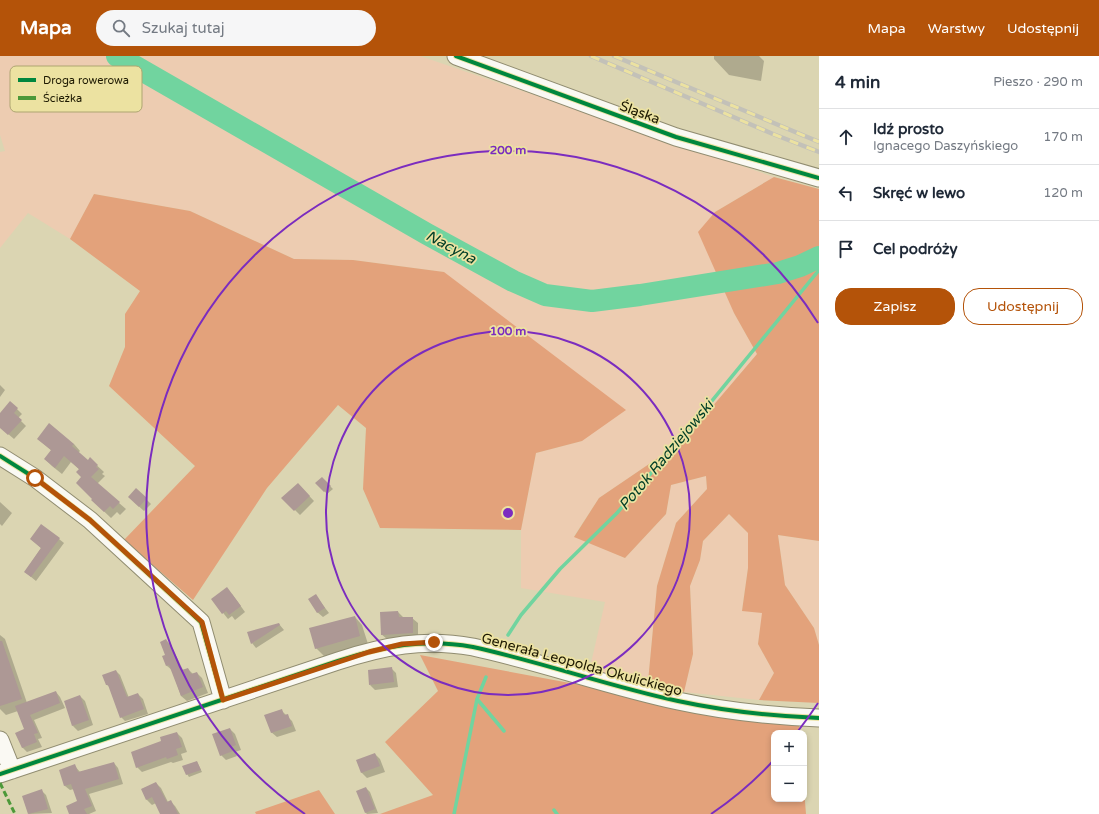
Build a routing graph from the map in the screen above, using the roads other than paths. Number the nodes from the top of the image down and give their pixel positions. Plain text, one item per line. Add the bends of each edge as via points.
1 (456, 56) edge
2 (819, 178) edge
3 (0, 456) edge
4 (223, 700) junction
5 (819, 718) edge
6 (0, 740) edge
7 (6, 772) edge

1 - 2 street, Śląska via 676,137
3 - 4 street via 35,478 90,520 202,622
4 - 5 street, Generała Leopolda Okulickiego via 369,652 402,644 434,642 482,649 679,702
4 - 7 street, Generała Leopolda Okulickiego
6 - 7 street, Generała Leopolda Okulickiego

